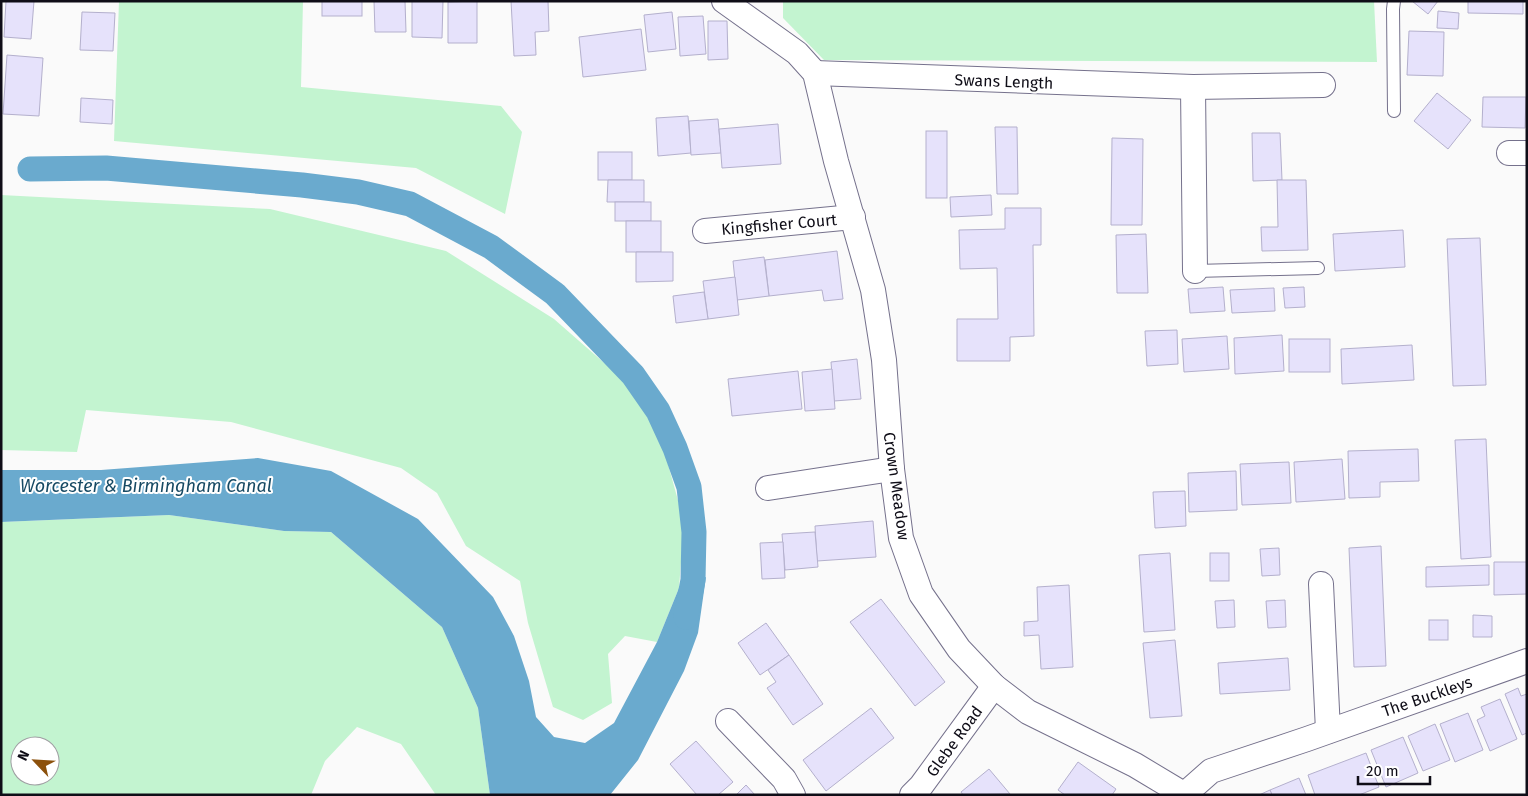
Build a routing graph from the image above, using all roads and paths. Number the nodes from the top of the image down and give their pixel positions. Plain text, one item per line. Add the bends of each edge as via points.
1 (724, 1) edge
2 (1394, 1) edge
3 (815, 74) junction
4 (1323, 85) dead end
5 (1193, 87) junction
6 (1394, 111) dead end
7 (853, 217) junction
8 (705, 231) dead end
9 (1318, 268) dead end
10 (1195, 271) joint
11 (892, 469) junction
12 (768, 488) dead end
13 (1321, 584) dead end
14 (1527, 661) edge
15 (994, 686) junction
16 (728, 721) dead end
17 (1328, 730) junction
18 (793, 795) edge
19 (912, 795) edge
20 (1185, 795) edge

1 - 3 street, Crown Meadow via 797,53
2 - 6 lane
3 - 5 street, Swans Length
3 - 7 street, Crown Meadow
4 - 5 street, Swans Length
5 - 10 street
7 - 8 street, Kingfisher Court
7 - 11 street, Crown Meadow via 873,290 880,334
9 - 10 lane
11 - 12 street
11 - 15 street, Crown Meadow via 901,538 921,594 959,649
13 - 17 street
14 - 17 street, The Buckleys
15 - 19 street, Glebe Road
15 - 20 street, Crown Meadow via 1028,712 1135,765
16 - 18 street via 784,779
17 - 20 street, The Buckleys via 1211,771

